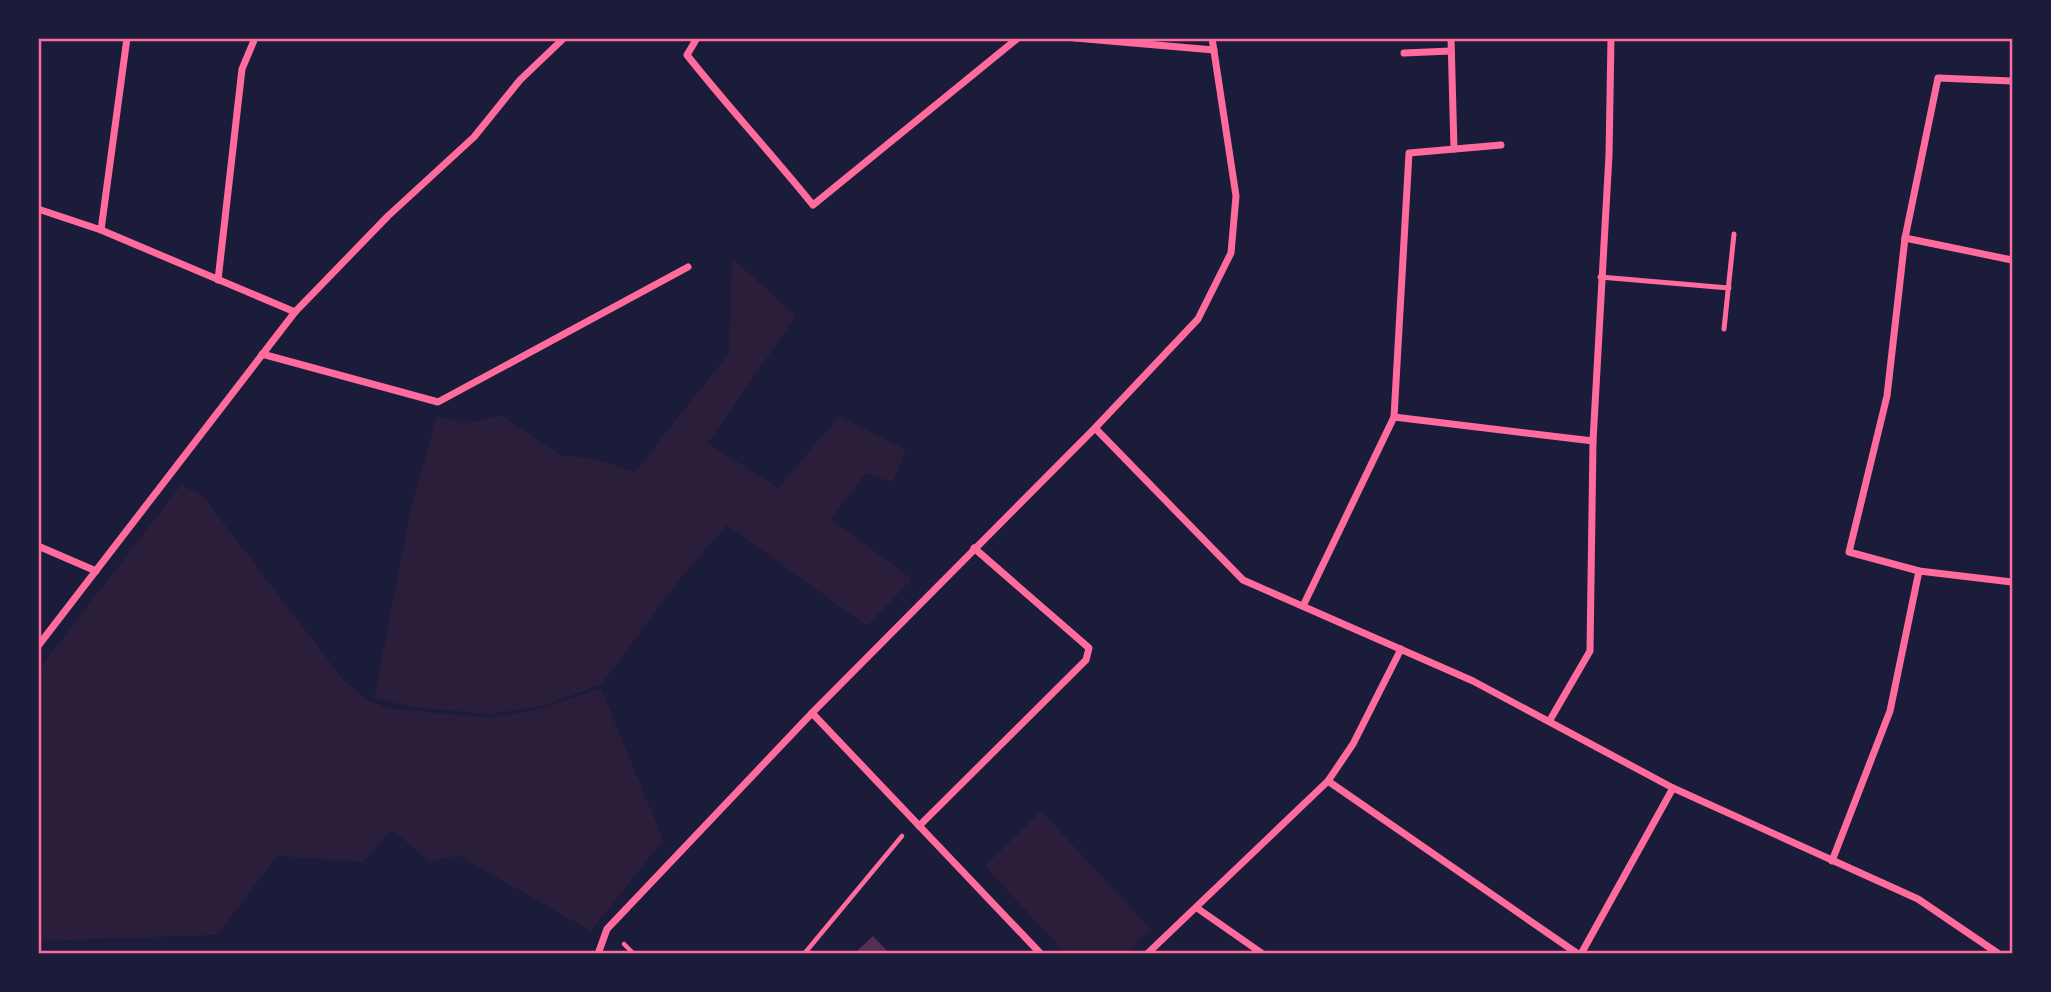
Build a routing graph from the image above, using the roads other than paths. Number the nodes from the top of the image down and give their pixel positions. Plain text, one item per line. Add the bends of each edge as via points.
1 (127, 38) edge
2 (255, 38) edge
3 (564, 38) edge
4 (697, 38) edge
5 (1018, 38) edge
6 (1075, 38) edge
7 (1212, 38) edge
8 (1451, 38) edge
9 (1611, 38) edge
10 (1214, 50) junction
11 (1451, 51) junction
12 (1404, 53) dead end
13 (2012, 81) edge
14 (1502, 145) dead end
15 (1454, 149) junction
16 (38, 209) edge
17 (101, 230) junction
18 (1734, 234) dead end
19 (1905, 239) junction
20 (2012, 260) edge
21 (688, 267) dead end
22 (1601, 277) junction
23 (218, 279) junction
24 (1729, 288) junction
25 (295, 312) junction
26 (1724, 329) dead end
27 (262, 354) junction
28 (1394, 417) junction
29 (1095, 428) junction
30 (1593, 440) junction
31 (38, 547) edge
32 (974, 548) junction
33 (96, 571) junction
34 (1919, 571) junction
35 (2012, 582) edge
36 (1303, 606) junction
37 (38, 646) edge
38 (1401, 649) junction
39 (811, 713) junction
40 (1550, 720) junction
41 (1328, 781) junction
42 (1673, 788) junction
43 (919, 826) junction
44 (1832, 861) junction
45 (1197, 908) junction
46 (598, 954) edge
47 (1041, 954) edge
48 (1147, 954) edge
49 (1263, 954) edge
50 (1579, 954) edge
51 (1999, 954) edge

1 - 17 street
2 - 23 street via 242,69
3 - 25 street via 520,80 474,137 388,216
4 - 5 street via 687,55 813,205
6 - 10 street
7 - 10 street
8 - 11 street
9 - 22 street
10 - 29 street via 1236,196 1231,253 1198,319
11 - 12 street
11 - 15 street
13 - 19 street via 1938,78
14 - 15 street
15 - 28 street via 1409,153
16 - 17 street
17 - 23 street
18 - 24 lane
19 - 20 street
19 - 34 street via 1887,396 1849,552
21 - 27 street via 438,402
22 - 24 lane
22 - 30 street
23 - 25 street
24 - 26 lane
25 - 27 street
27 - 33 street
28 - 30 street
28 - 36 street
29 - 32 street
29 - 36 street via 1243,580
30 - 40 street via 1590,651
31 - 33 street
32 - 39 street
32 - 43 street via 1089,648 1086,660
33 - 37 street
34 - 35 street
34 - 44 street via 1890,711
36 - 38 street
38 - 40 street
38 - 41 street via 1353,744
39 - 43 street
39 - 46 street via 607,929
40 - 42 street
41 - 45 street
41 - 50 street
42 - 44 street
42 - 50 street
43 - 47 street
44 - 51 street via 1917,899
45 - 48 street
45 - 49 street

